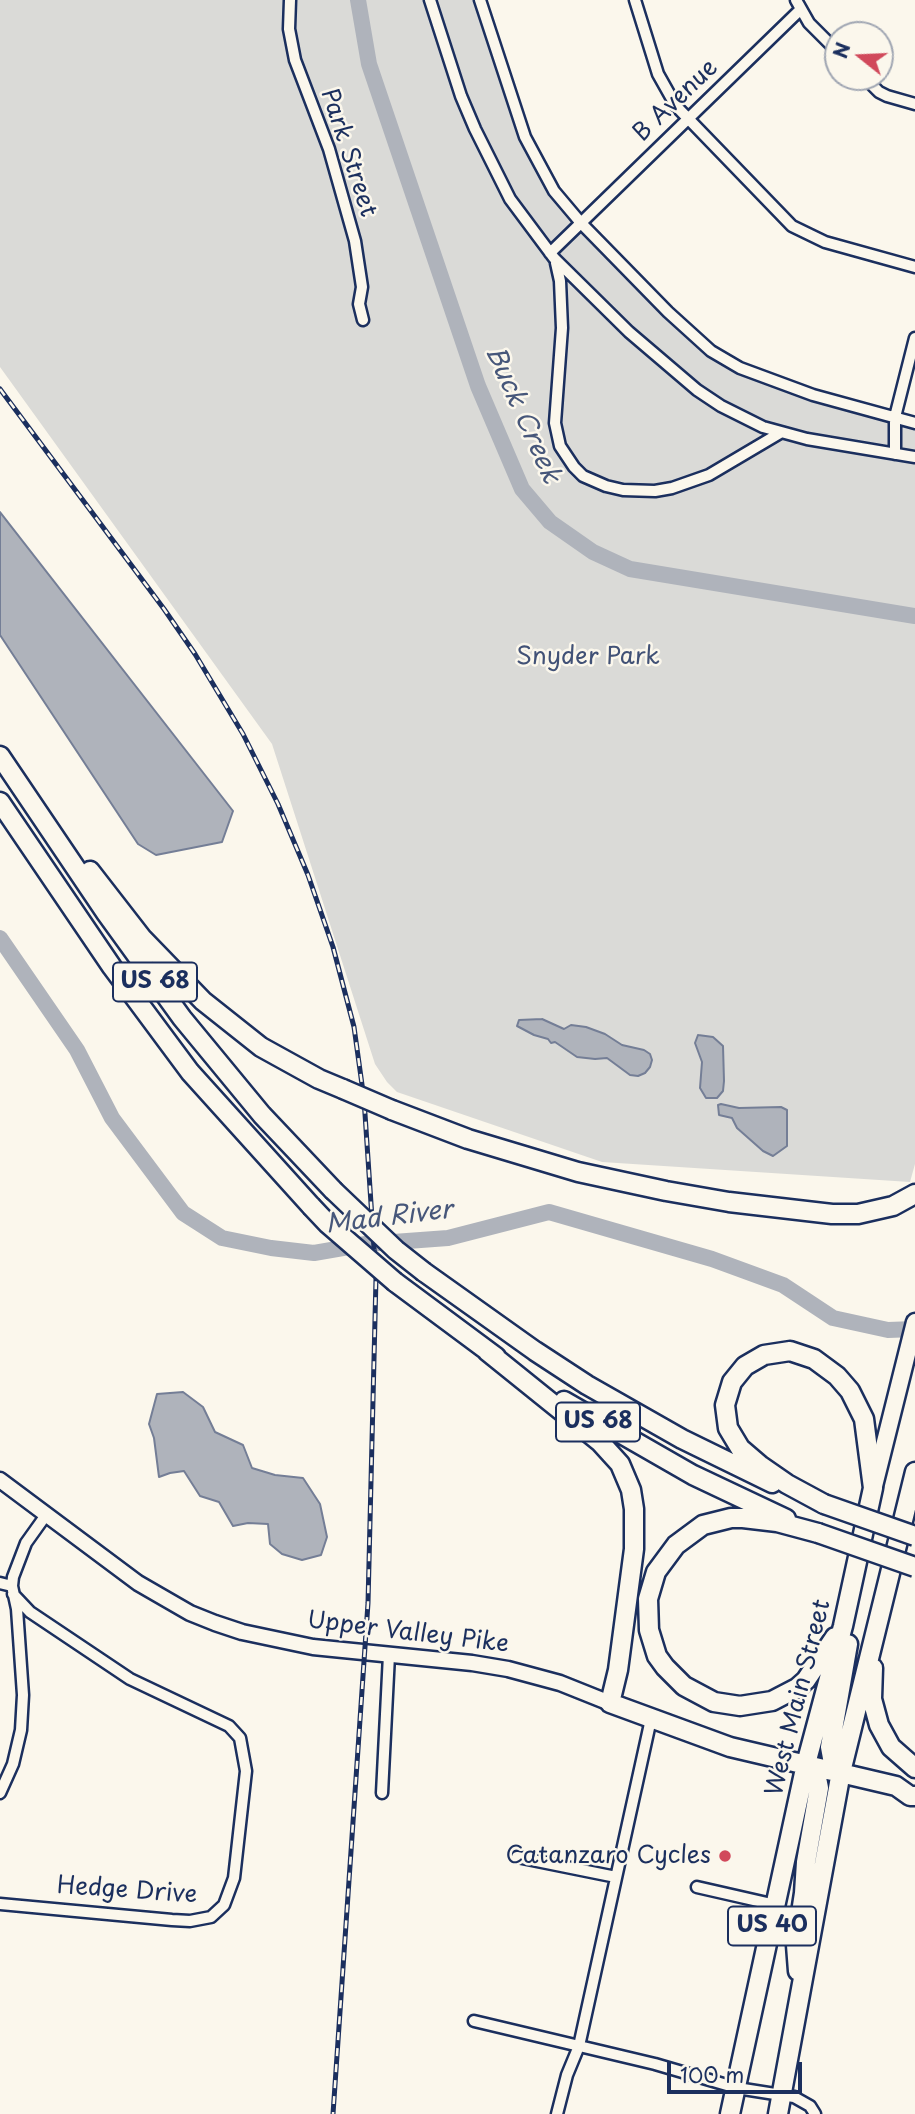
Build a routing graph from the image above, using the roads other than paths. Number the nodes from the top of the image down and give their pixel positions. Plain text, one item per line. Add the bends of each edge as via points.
1 (290, 0) edge
2 (430, 0) edge
3 (482, 0) edge
4 (635, 0) edge
5 (798, 5) edge
6 (824, 38) edge
7 (878, 91) edge
8 (915, 104) edge
9 (686, 119) junction
10 (581, 223) junction
11 (552, 256) junction
12 (915, 267) edge
13 (363, 320) dead end
14 (915, 338) edge
15 (895, 417) junction
16 (915, 422) edge
17 (780, 433) junction
18 (895, 454) junction
19 (915, 457) edge
20 (0, 756) edge
21 (15, 779) junction
22 (0, 802) edge
23 (915, 1194) edge
24 (915, 1322) edge
25 (487, 1351) junction
26 (915, 1472) edge
27 (0, 1480) edge
28 (873, 1488) junction
29 (824, 1504) junction
30 (46, 1515) junction
31 (818, 1533) junction
32 (915, 1536) edge
33 (915, 1567) edge
34 (855, 1572) junction
35 (0, 1583) edge
36 (13, 1590) junction
37 (843, 1626) junction
38 (873, 1641) junction
39 (389, 1655) junction
40 (610, 1703) junction
41 (651, 1719) junction
42 (806, 1764) junction
43 (915, 1768) edge
44 (841, 1772) junction
45 (0, 1793) edge
46 (383, 1793) dead end
47 (913, 1800) edge
48 (517, 1857) dead end
49 (616, 1877) junction
50 (697, 1887) dead end
51 (0, 1904) edge
52 (776, 1905) junction
53 (474, 2021) dead end
54 (794, 2027) junction
55 (579, 2046) junction
56 (737, 2088) junction
57 (782, 2095) junction
58 (557, 2114) edge
59 (730, 2114) edge
60 (778, 2114) edge
61 (815, 2114) edge

1 - 13 street, Park Street via 295,60 329,149 355,241
2 - 11 street via 480,140 510,199
3 - 10 street via 525,137 554,191
4 - 9 street via 658,74
5 - 6 street
5 - 9 street, B Avenue
7 - 8 street
9 - 10 street, B Avenue
9 - 12 street via 800,232
10 - 11 street, B Avenue
10 - 15 street via 668,312 723,360 780,384
11 - 17 street via 629,332 697,390 745,419
11 - 17 street via 560,281 562,315 557,436 566,458 583,476 623,490 672,488 709,475
14 - 15 street
15 - 16 street
15 - 18 street
17 - 18 street
18 - 19 street
20 - 21 highway, US 68
21 - 23 highway, bridge via 142,937 203,1002 261,1047 343,1090 468,1139 655,1189 832,1214 893,1206
21 - 29 highway, US 68, bridge via 182,1018 254,1105 396,1250 535,1351 629,1410 735,1466
22 - 25 highway, US 68, bridge via 190,1072 337,1232
24 - 28 main road, West Main Street / US 40
25 - 31 highway, US 68 via 628,1440
25 - 40 highway via 600,1442 620,1464 631,1490 634,1549
26 - 38 highway, US 40
27 - 30 street, Upper Valley Pike
28 - 29 highway via 864,1419 850,1391 814,1359 790,1351 764,1355 745,1366 732,1382 725,1405 728,1427 740,1448 761,1466
28 - 34 highway, West Main Street / US 40
29 - 32 highway, US 68, bridge
30 - 36 street via 26,1543
30 - 39 street, Upper Valley Pike via 163,1599 215,1623 277,1641
31 - 33 highway, US 68, bridge
31 - 37 highway via 777,1522 732,1518 690,1533 665,1557 652,1584 647,1612 652,1642 674,1678 700,1696 726,1705 755,1705 786,1695 806,1680
34 - 37 highway, West Main Street / US 40
34 - 44 highway via 856,1607 830,1747
35 - 36 street
36 - 45 street via 22,1674 22,1730
36 - 51 street, Hedge Drive via 30,1612 130,1679 229,1726 240,1738 246,1771 234,1878 224,1905 211,1917 172,1920
37 - 42 highway, West Main Street / US 40
38 - 43 highway via 878,1725 891,1747
38 - 44 highway, US 40
39 - 40 street, Upper Valley Pike via 508,1669
39 - 46 street
40 - 41 highway, Upper Valley Pike
41 - 42 highway, Upper Valley Pike via 730,1747
41 - 49 street
42 - 44 highway, Upper Valley Pike
42 - 52 highway, West Main Street / US 40
42 - 54 highway via 818,1777 819,1788 796,1945
44 - 47 highway, Upper Valley Pike via 896,1786
44 - 54 highway, US 40
48 - 49 street
49 - 55 street
50 - 52 street
52 - 56 highway, West Main Street / US 40
53 - 55 street
54 - 57 highway, US 40
55 - 56 street
55 - 58 street
56 - 57 street
56 - 59 highway, US 40
57 - 60 highway, US 40
57 - 61 street via 802,2100

